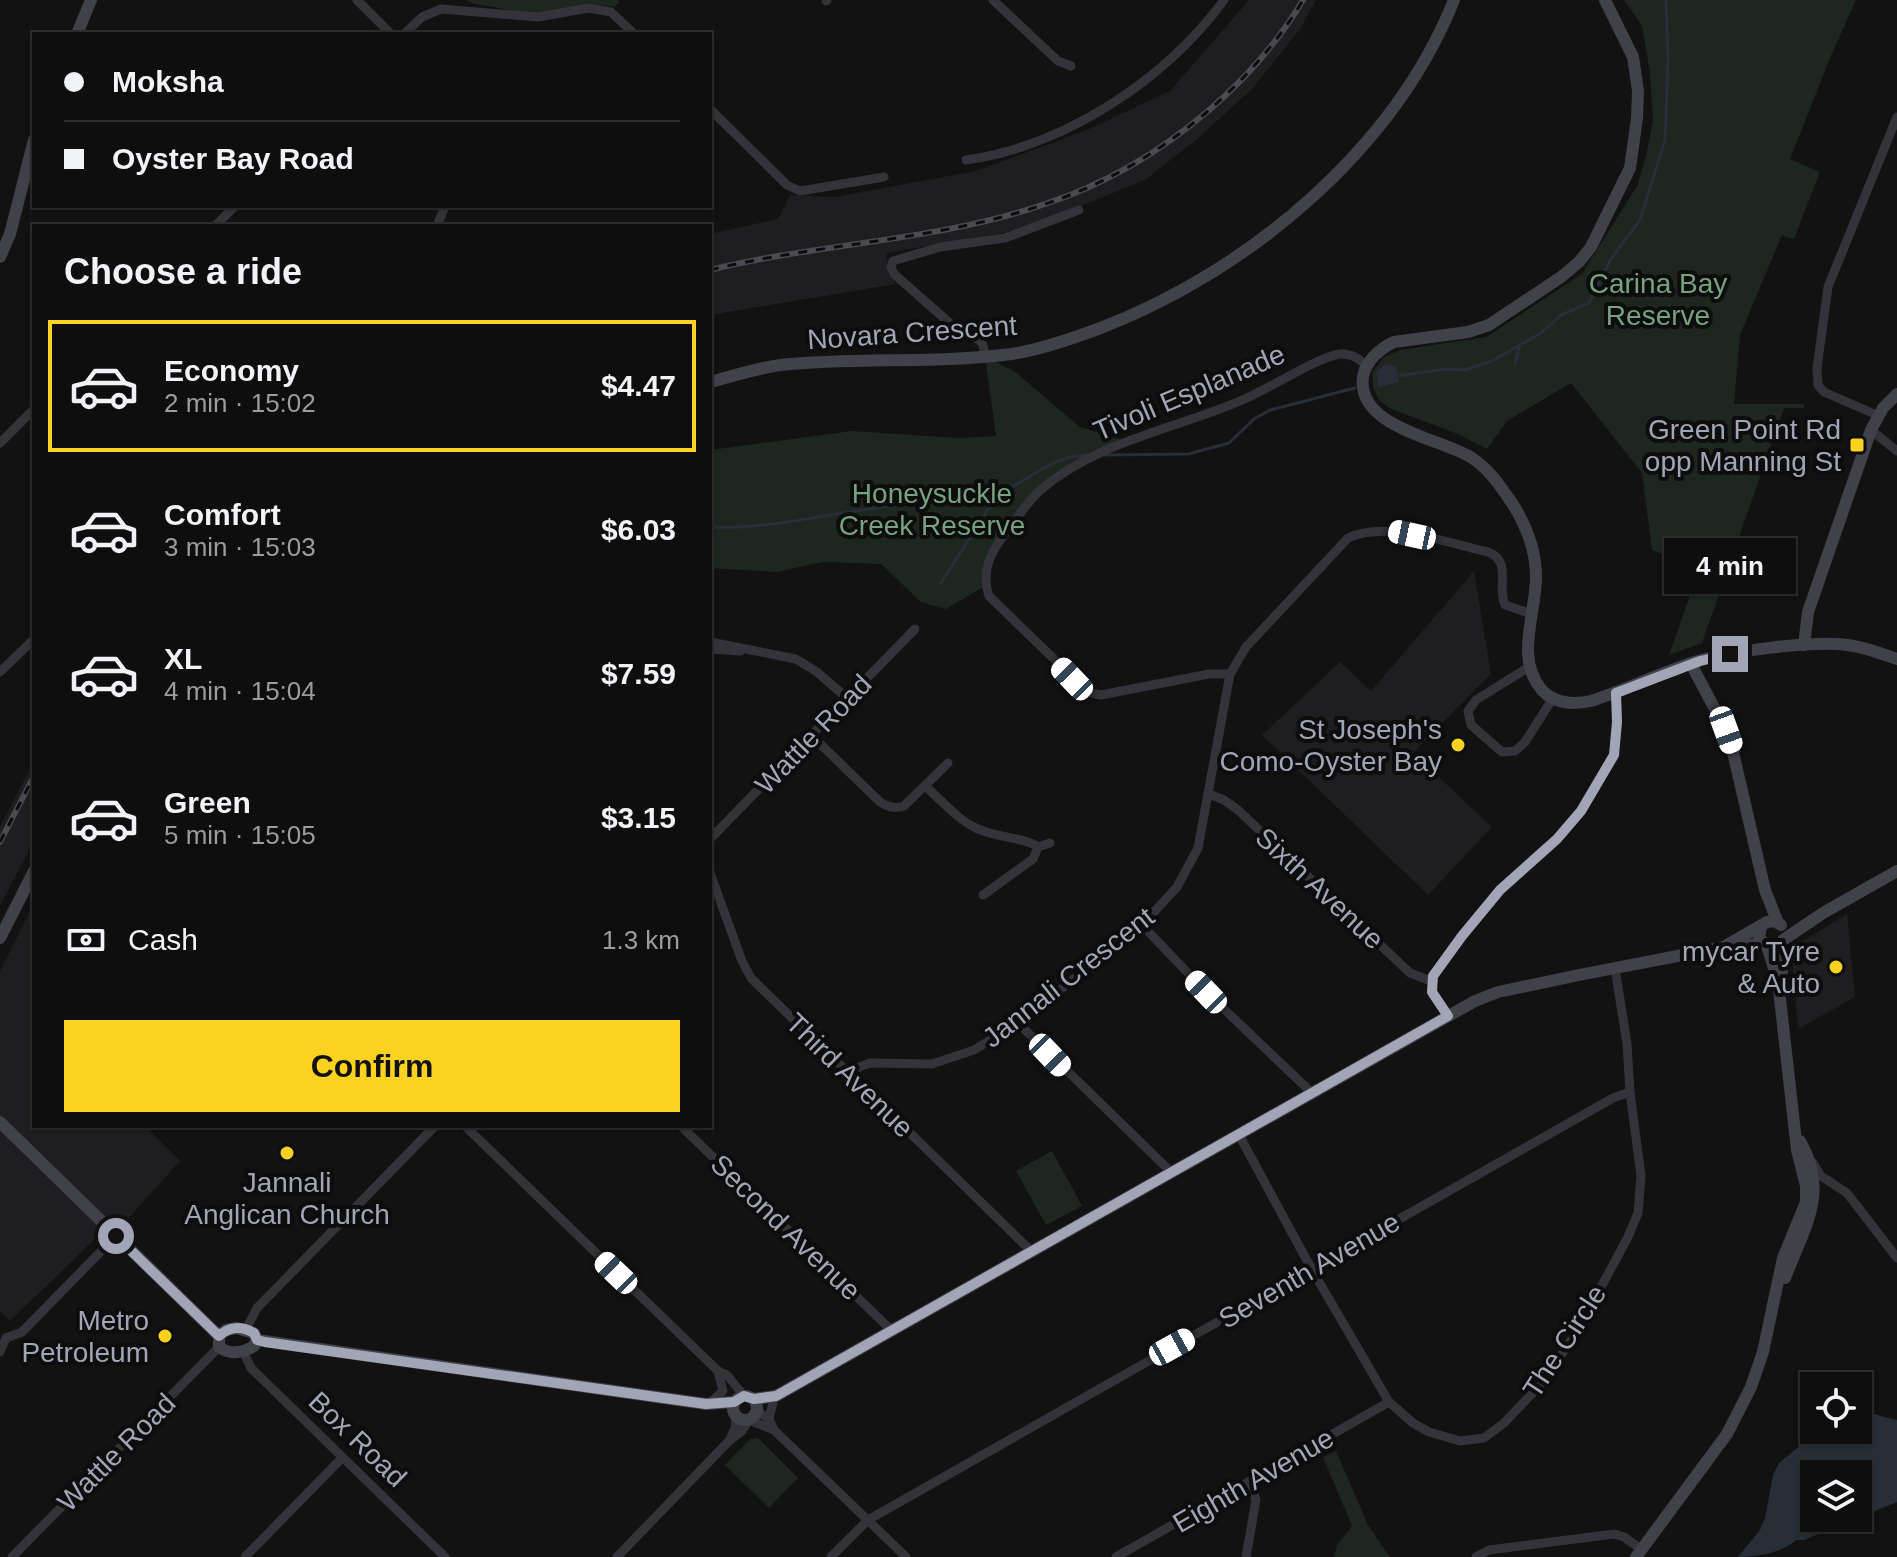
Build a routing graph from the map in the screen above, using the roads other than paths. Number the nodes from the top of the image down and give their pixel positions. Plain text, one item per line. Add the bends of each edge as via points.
1 (91, 0) edge
2 (357, 0) edge
3 (993, 0) edge
4 (1224, 0) edge
5 (1454, 0) edge
6 (1605, 0) edge
7 (78, 32) edge
8 (389, 32) edge
9 (406, 32) edge
10 (632, 32) edge
11 (1071, 66) dead end
12 (712, 111) edge
13 (1897, 117) edge
14 (32, 148) edge
15 (966, 160) dead end
16 (884, 177) dead end
17 (233, 208) edge
18 (1079, 210) dead end
19 (217, 224) edge
20 (0, 257) edge
21 (985, 356) junction
22 (1367, 366) junction
23 (712, 381) edge
24 (1897, 394) edge
25 (32, 411) edge
26 (1879, 416) junction
27 (1871, 430) junction
28 (0, 443) edge
29 (1897, 451) edge
30 (1532, 614) junction
31 (915, 629) dead end
32 (32, 641) edge
33 (712, 642) edge
34 (1804, 645) junction
35 (712, 649) edge
36 (747, 650) junction
37 (1897, 659) edge
38 (1691, 664) junction
39 (1529, 667) junction
40 (0, 672) edge
41 (1230, 674) junction
42 (1616, 693) junction
43 (847, 698) junction
44 (1553, 698) junction
45 (811, 735) junction
46 (948, 763) dead end
47 (926, 787) junction
48 (1209, 794) junction
49 (712, 837) edge
50 (1050, 843) dead end
51 (1038, 847) junction
52 (1897, 871) edge
53 (32, 875) edge
54 (712, 878) edge
55 (1765, 890) junction
56 (983, 895) dead end
57 (1823, 913) junction
58 (1780, 924) junction
59 (1142, 925) junction
60 (1762, 925) junction
61 (0, 938) edge
62 (1782, 941) junction
63 (1765, 945) junction
64 (1724, 947) junction
65 (1615, 968) junction
66 (1431, 981) junction
67 (1778, 981) junction
68 (1448, 1016) junction
69 (1018, 1023) junction
70 (850, 1075) junction
71 (1630, 1092) junction
72 (1312, 1093) junction
73 (0, 1122) edge
74 (433, 1128) edge
75 (467, 1128) edge
76 (683, 1128) edge
77 (1239, 1135) junction
78 (1796, 1135) junction
79 (1810, 1159) junction
80 (1171, 1172) junction
81 (1831, 1183) junction
82 (1815, 1194) junction
83 (116, 1236) junction
84 (1030, 1250) junction
85 (1897, 1258) edge
86 (1311, 1268) junction
87 (1777, 1295) junction
88 (246, 1329) junction
89 (890, 1329) junction
90 (3, 1336) edge
91 (257, 1340) junction
92 (219, 1341) junction
93 (243, 1351) junction
94 (0, 1352) edge
95 (718, 1371) junction
96 (774, 1400) junction
97 (1389, 1402) junction
98 (706, 1404) junction
99 (746, 1409) junction
100 (769, 1419) junction
101 (774, 1430) junction
102 (342, 1458) junction
103 (1249, 1482) junction
104 (868, 1520) junction
105 (1639, 1553) edge
106 (12, 1557) edge
107 (245, 1557) edge
108 (445, 1557) edge
109 (617, 1557) edge
110 (831, 1557) edge
111 (906, 1557) edge
112 (1116, 1557) edge
113 (1246, 1557) edge
114 (1476, 1557) edge

1 - 7 street
2 - 8 street
3 - 11 street via 1058,61
4 - 15 street via 1178,53 1131,93 1047,136
5 - 21 street, Novara Crescent via 1425,62 1391,112 1291,215 1192,285 1136,314 1077,337
6 - 22 street via 1633,57 1637,118 1630,168 1591,247 1561,277 1489,325 1394,342
9 - 10 street via 441,9 538,17 589,8 606,10
12 - 16 street via 787,185 800,191
13 - 26 street via 1828,287 1817,368 1824,392
14 - 20 street
17 - 19 street
18 - 21 street via 1005,238 940,247 893,261 894,274 953,326 979,340
21 - 23 street, Novara Crescent via 776,365
22 - 30 street via 1363,386 1376,413 1473,459 1515,508 1535,563
22 - 41 street, Tivoli Esplanade via 1356,356 1324,358 1248,398 1115,446 1074,467 1037,493 987,564 989,596 1072,679 1095,695
24 - 26 street
25 - 28 street
26 - 27 street
27 - 29 street
27 - 34 street via 1808,612
30 - 39 street
30 - 41 street, Jannali Crescent via 1505,605 1502,565 1495,555 1395,532 1360,532 1348,538 1246,647
31 - 43 street, Wattle Road
32 - 40 street
33 - 36 street
34 - 37 street via 1855,646
34 - 38 street
35 - 36 street
36 - 43 street via 796,659
38 - 42 street
38 - 55 street via 1732,748
39 - 44 street via 1535,682
39 - 44 street via 1476,700 1468,711 1471,725 1502,752 1515,751
41 - 48 street, Jannali Crescent
42 - 44 street via 1575,704
42 - 66 street via 1614,755 1581,811 1500,890
43 - 45 street, Wattle Road
45 - 47 street via 887,806 904,806
45 - 49 street, Wattle Road
46 - 47 street
47 - 51 street via 975,828
48 - 59 street, Jannali Crescent via 1198,848 1177,887
48 - 66 street, Sixth Avenue via 1238,810 1410,973
50 - 51 street
51 - 56 street via 1033,859
52 - 57 street
53 - 61 street
54 - 70 street, Third Avenue via 751,978
55 - 58 street
55 - 60 street
57 - 58 street
57 - 62 street
58 - 60 street
58 - 62 street
59 - 69 street, Jannali Crescent
59 - 72 street
60 - 63 street via 1759,938
60 - 64 street
62 - 63 street via 1774,947
62 - 67 street
63 - 64 street
63 - 67 street
64 - 65 street
65 - 68 street via 1498,992
65 - 71 street, The Circle
66 - 68 street via 1434,997
67 - 78 street
68 - 72 street
69 - 70 street, Jannali Crescent via 974,1050 932,1064 870,1063
69 - 80 street
70 - 84 street, Third Avenue
71 - 86 street, Seventh Avenue
71 - 97 street, The Circle via 1641,1176 1638,1213 1576,1334 1532,1396 1484,1438 1460,1441 1429,1432
72 - 77 street
73 - 83 street
74 - 88 street via 257,1308
75 - 95 street
76 - 89 street, Second Avenue
77 - 80 street
77 - 86 street, The Circle
78 - 79 street
78 - 87 street via 1806,1202 1783,1258
79 - 81 street
79 - 82 street
80 - 84 street
81 - 82 street
81 - 85 street via 1847,1193
82 - 87 street
83 - 90 street via 22,1332
83 - 92 street
84 - 89 street
86 - 97 street, The Circle
86 - 104 street, Seventh Avenue
87 - 105 street via 1758,1369 1735,1420
88 - 91 street
88 - 92 street via 231,1329
89 - 96 street
90 - 94 street
91 - 93 street
91 - 98 street
92 - 93 street via 227,1351
92 - 106 street, Wattle Road
93 - 102 street, Box Road via 251,1368
95 - 98 street via 723,1391
95 - 99 street via 727,1375
96 - 99 street
96 - 100 street
97 - 103 street, Eighth Avenue
98 - 99 street
99 - 100 street
99 - 101 street
99 - 109 street via 743,1430
100 - 101 street
101 - 104 street
102 - 107 street
102 - 108 street, Box Road
103 - 112 street, Eighth Avenue
103 - 113 street via 1256,1500
104 - 110 street, Seventh Avenue
104 - 111 street
105 - 114 street via 1614,1534 1489,1550

